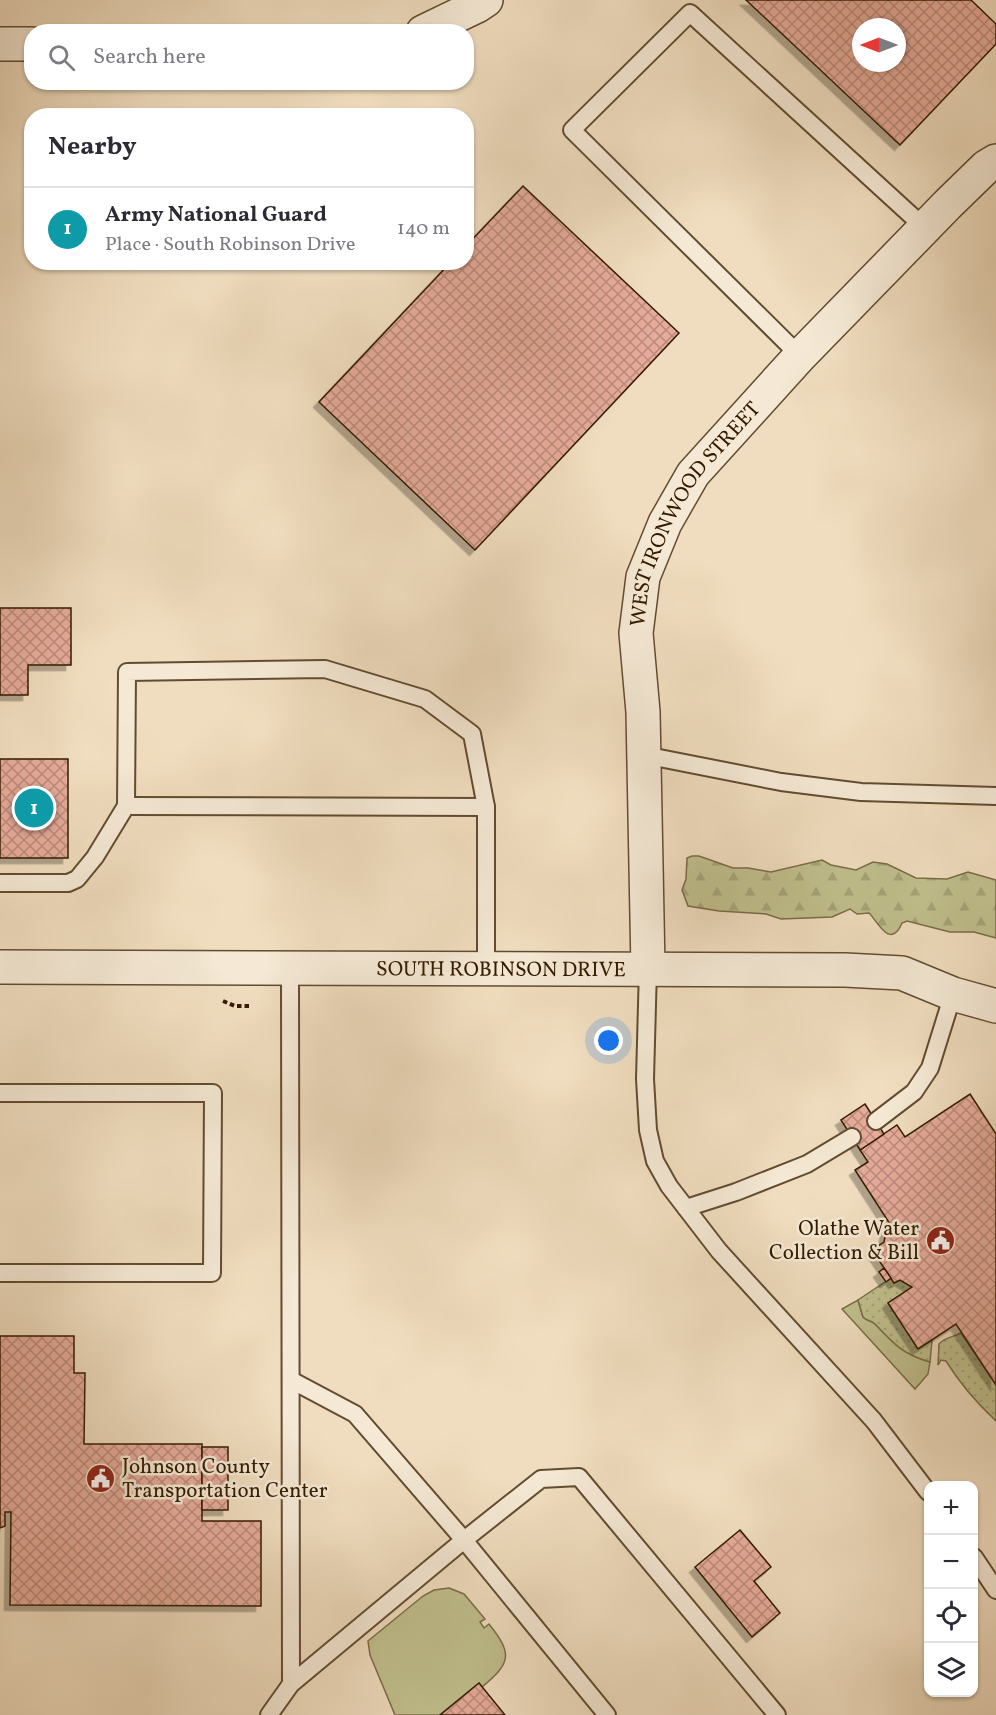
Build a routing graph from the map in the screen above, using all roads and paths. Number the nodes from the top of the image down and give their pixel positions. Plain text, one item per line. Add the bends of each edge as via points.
1 (486, 0) edge
2 (441, 24) edge
3 (0, 44) edge
4 (24, 44) edge
5 (996, 161) edge
6 (925, 228) junction
7 (800, 356) junction
8 (644, 755) junction
9 (996, 796) edge
10 (126, 806) junction
11 (486, 807) junction
12 (0, 883) edge
13 (0, 967) edge
14 (486, 967) junction
15 (648, 968) junction
16 (290, 969) junction
17 (953, 994) junction
18 (996, 1005) edge
19 (0, 1093) edge
20 (876, 1121) dead end
21 (852, 1137) dead end
22 (686, 1208) junction
23 (0, 1273) edge
24 (291, 1380) junction
25 (924, 1487) edge
26 (464, 1540) junction
27 (978, 1563) edge
28 (996, 1590) edge
29 (291, 1684) junction
30 (269, 1715) edge
31 (607, 1715) edge
32 (777, 1715) edge

1 - 2 street
3 - 4 street
5 - 6 street, WEST IRONWOOD STREET
6 - 7 street, WEST IRONWOOD STREET
6 - 7 lane via 690,14 572,130
7 - 8 street, WEST IRONWOOD STREET via 693,474 665,523 643,577 636,633
8 - 9 lane via 781,782 861,792
8 - 15 street, WEST IRONWOOD STREET
10 - 11 lane
10 - 11 lane via 127,672 325,669 425,699 472,734
10 - 12 lane via 77,879 68,883
11 - 14 lane
13 - 16 street, SOUTH ROBINSON DRIVE
14 - 15 street, SOUTH ROBINSON DRIVE
14 - 16 street, SOUTH ROBINSON DRIVE
15 - 17 street, SOUTH ROBINSON DRIVE via 902,973
15 - 22 lane via 648,1130 655,1161
16 - 24 lane
17 - 18 street, SOUTH ROBINSON DRIVE
17 - 20 lane via 930,1068 914,1092
19 - 23 lane via 213,1093 212,1273
21 - 22 lane via 807,1164
22 - 25 lane via 719,1251 874,1421
24 - 26 lane via 355,1414
24 - 29 lane
26 - 29 lane
26 - 31 lane
26 - 32 lane via 541,1479 579,1477
27 - 28 lane
29 - 30 lane

